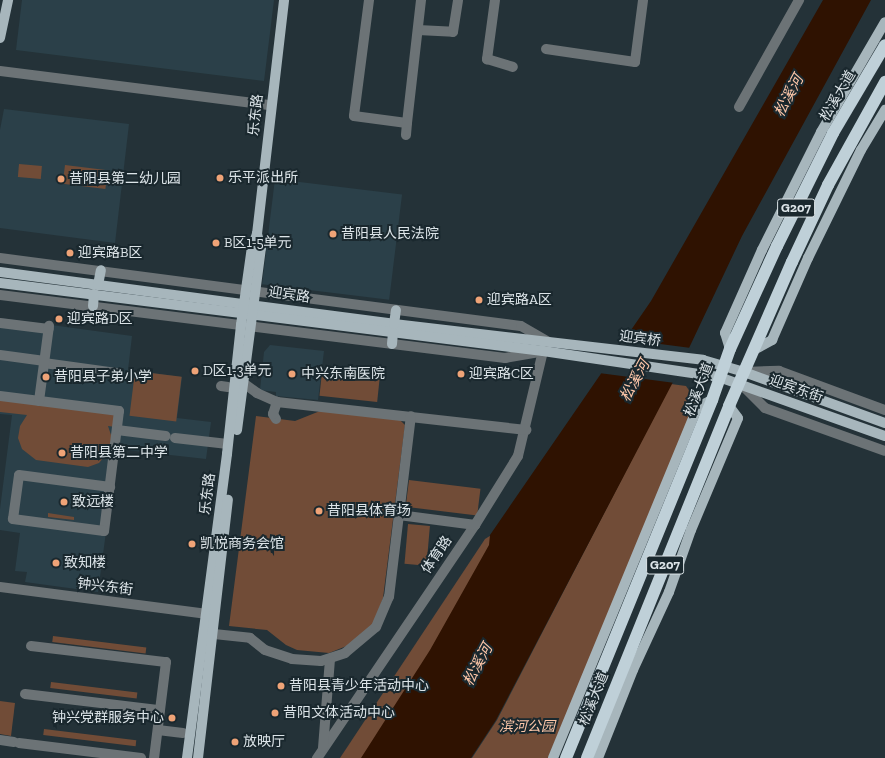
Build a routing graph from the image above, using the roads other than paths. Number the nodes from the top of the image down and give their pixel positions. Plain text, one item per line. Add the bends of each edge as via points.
1 (8, 0) edge
2 (284, 0) edge
3 (369, 0) edge
4 (421, 0) edge
5 (458, 0) edge
6 (495, 0) edge
7 (643, 0) edge
8 (799, 0) edge
9 (885, 22) edge
10 (418, 30) junction
11 (0, 38) edge
12 (885, 46) edge
13 (546, 49) dead end
14 (513, 67) dead end
15 (0, 72) edge
16 (885, 82) edge
17 (271, 105) junction
18 (739, 107) dead end
19 (885, 110) edge
20 (407, 123) junction
21 (406, 135) dead end
22 (0, 258) edge
23 (101, 270) junction
24 (0, 272) edge
25 (0, 283) edge
26 (96, 290) junction
27 (252, 291) junction
28 (0, 295) edge
29 (249, 304) junction
30 (93, 306) junction
31 (396, 310) junction
32 (247, 314) junction
33 (0, 323) edge
34 (245, 326) junction
35 (393, 328) junction
36 (549, 342) junction
37 (392, 344) junction
38 (574, 345) joint
39 (730, 350) junction
40 (754, 350) junction
41 (543, 351) junction
42 (0, 355) edge
43 (568, 355) joint
44 (704, 360) joint
45 (44, 362) junction
46 (724, 365) junction
47 (116, 373) dead end
48 (696, 373) joint
49 (719, 377) junction
50 (742, 377) junction
51 (242, 382) junction
52 (0, 396) edge
53 (712, 400) junction
54 (39, 401) junction
55 (277, 402) junction
56 (729, 406) junction
57 (885, 410) edge
58 (411, 416) junction
59 (276, 419) dead end
60 (885, 423) edge
61 (117, 430) junction
62 (526, 430) junction
63 (885, 436) edge
64 (228, 444) junction
65 (885, 451) edge
66 (110, 486) junction
67 (399, 515) junction
68 (475, 525) junction
69 (0, 587) edge
70 (207, 614) junction
71 (214, 634) junction
72 (31, 646) dead end
73 (330, 660) junction
74 (25, 694) dead end
75 (160, 710) junction
76 (158, 730) junction
77 (183, 733) dead end
78 (0, 740) edge
79 (320, 754) edge
80 (141, 758) edge
81 (154, 758) edge
82 (187, 758) edge
83 (198, 758) edge
84 (553, 758) edge
85 (566, 758) edge
86 (587, 758) edge
87 (598, 758) edge

1 - 11 main road
2 - 17 main road, 乐东路
3 - 20 street via 354,116
4 - 10 street
5 - 10 street via 453,32
6 - 14 street via 487,59
7 - 13 street via 635,62
8 - 18 street
9 - 39 main road via 821,132 762,250 725,333
10 - 20 street
12 - 39 highway, 松溪大道 / G207 via 830,140 777,246
15 - 17 street
16 - 40 highway, 松溪大道 / G207 via 828,185
17 - 27 main road, 乐东路 via 257,234 252,247
19 - 40 main road via 861,150 808,258 772,340
20 - 21 street
22 - 23 street
23 - 26 main road
23 - 27 street
24 - 26 main road, 迎宾路
25 - 26 main road, 迎宾路
26 - 29 main road, 迎宾路
26 - 30 main road
26 - 32 main road, 迎宾路
27 - 29 main road, 乐东路
27 - 31 street
28 - 30 street
29 - 32 main road, 乐东路
29 - 35 main road, 迎宾路
30 - 34 street
31 - 35 main road
31 - 36 street via 521,326
32 - 34 main road, 乐东路
32 - 35 main road, 迎宾路
33 - 45 street via 49,327
34 - 37 street
34 - 51 main road, 乐东路
34 - 64 main road, 乐东路
35 - 36 main road, 迎宾路
35 - 37 main road
35 - 41 main road, 迎宾路
36 - 38 main road, 迎宾路
37 - 41 street via 506,358
38 - 44 main road, 迎宾桥
39 - 46 highway, 松溪大道 / G207
40 - 50 highway, 松溪大道 / G207
41 - 43 main road, 迎宾路
41 - 62 street, 体育路
42 - 45 street
43 - 48 main road, 迎宾桥
44 - 46 main road, 迎宾东街
45 - 47 street
45 - 54 street
46 - 49 highway, 松溪大道 / G207
46 - 50 main road, 迎宾东街
48 - 49 main road, 迎宾东街
49 - 50 main road, 迎宾东街
49 - 53 highway, 松溪大道 / G207
50 - 56 highway, 松溪大道 / G207
50 - 57 street via 779,371
50 - 60 main road, 迎宾东街
50 - 63 main road, 迎宾东街
50 - 65 street via 765,408
51 - 55 street via 257,393
51 - 71 main road, 乐东路
52 - 54 street
53 - 84 main road via 698,406
53 - 85 highway, 松溪大道 / G207
54 - 61 street via 119,412
55 - 58 street
55 - 59 street via 273,414
56 - 86 highway, 松溪大道 / G207
56 - 87 main road via 738,418 691,530 669,592 633,670
58 - 62 street
58 - 67 street
61 - 64 street
61 - 66 street
62 - 68 street, 体育路 via 518,456
64 - 70 main road, 乐东路
66 - 66 street via 104,531 13,519 19,475
67 - 68 street
67 - 73 street via 389,597 376,627 345,653
68 - 79 street, 体育路
69 - 70 street, 钟兴东街
70 - 82 main road, 乐东路
71 - 73 street via 250,633 265,650 292,659
71 - 83 main road, 乐东路
72 - 75 street via 166,662
73 - 79 street
74 - 75 street
75 - 76 street
76 - 77 street
76 - 81 street
78 - 80 street

